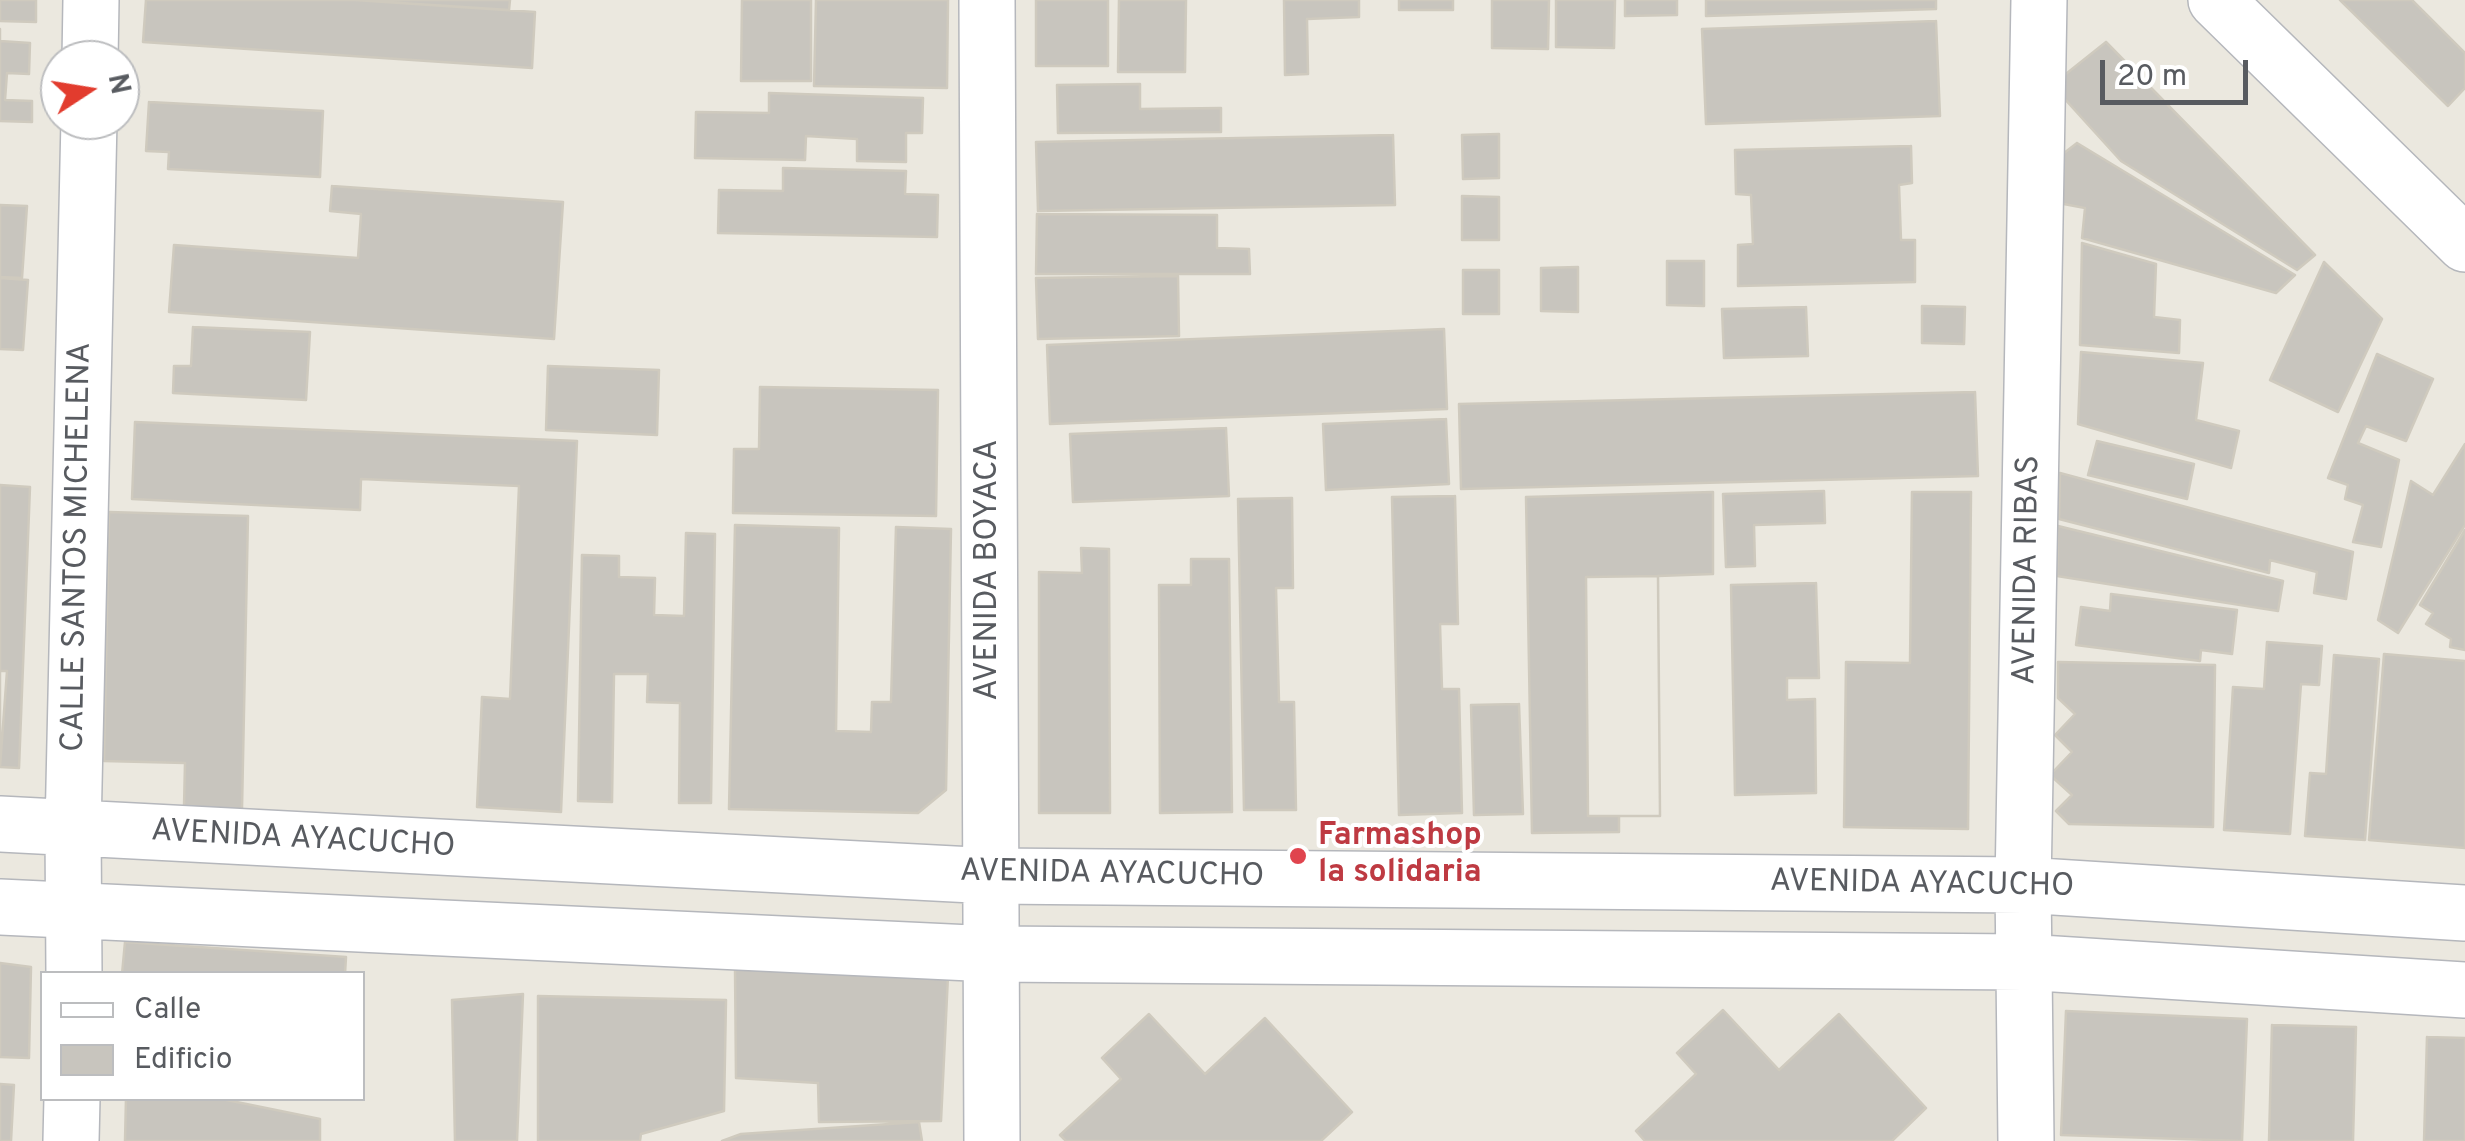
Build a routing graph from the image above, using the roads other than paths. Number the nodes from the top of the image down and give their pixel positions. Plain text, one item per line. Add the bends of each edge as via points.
1 (91, 0) edge
2 (987, 0) edge
3 (2039, 0) edge
4 (2216, 0) edge
5 (90, 40) edge
6 (88, 140) edge
7 (2465, 244) edge
8 (0, 824) edge
9 (73, 829) junction
10 (992, 876) junction
11 (2023, 884) junction
12 (0, 908) edge
13 (74, 912) junction
14 (2465, 913) edge
15 (992, 954) junction
16 (2024, 962) junction
17 (74, 971) edge
18 (2465, 990) edge
19 (72, 1101) edge
20 (71, 1141) edge
21 (992, 1141) edge
22 (2026, 1141) edge

1 - 5 street
2 - 10 street, AVENIDA BOYACA
3 - 11 street, AVENIDA RIBAS
4 - 7 street
6 - 9 street, CALLE SANTOS MICHELENA
8 - 9 street, AVENIDA AYACUCHO
9 - 10 street, AVENIDA AYACUCHO
9 - 13 street, CALLE SANTOS MICHELENA
10 - 11 street, AVENIDA AYACUCHO
10 - 15 street, AVENIDA BOYACA
11 - 14 street, AVENIDA AYACUCHO
11 - 16 street, AVENIDA RIBAS
12 - 13 street
13 - 15 street
13 - 17 street, CALLE SANTOS MICHELENA
15 - 16 street
15 - 21 street, AVENIDA BOYACA
16 - 18 street
16 - 22 street, AVENIDA RIBAS
19 - 20 street

